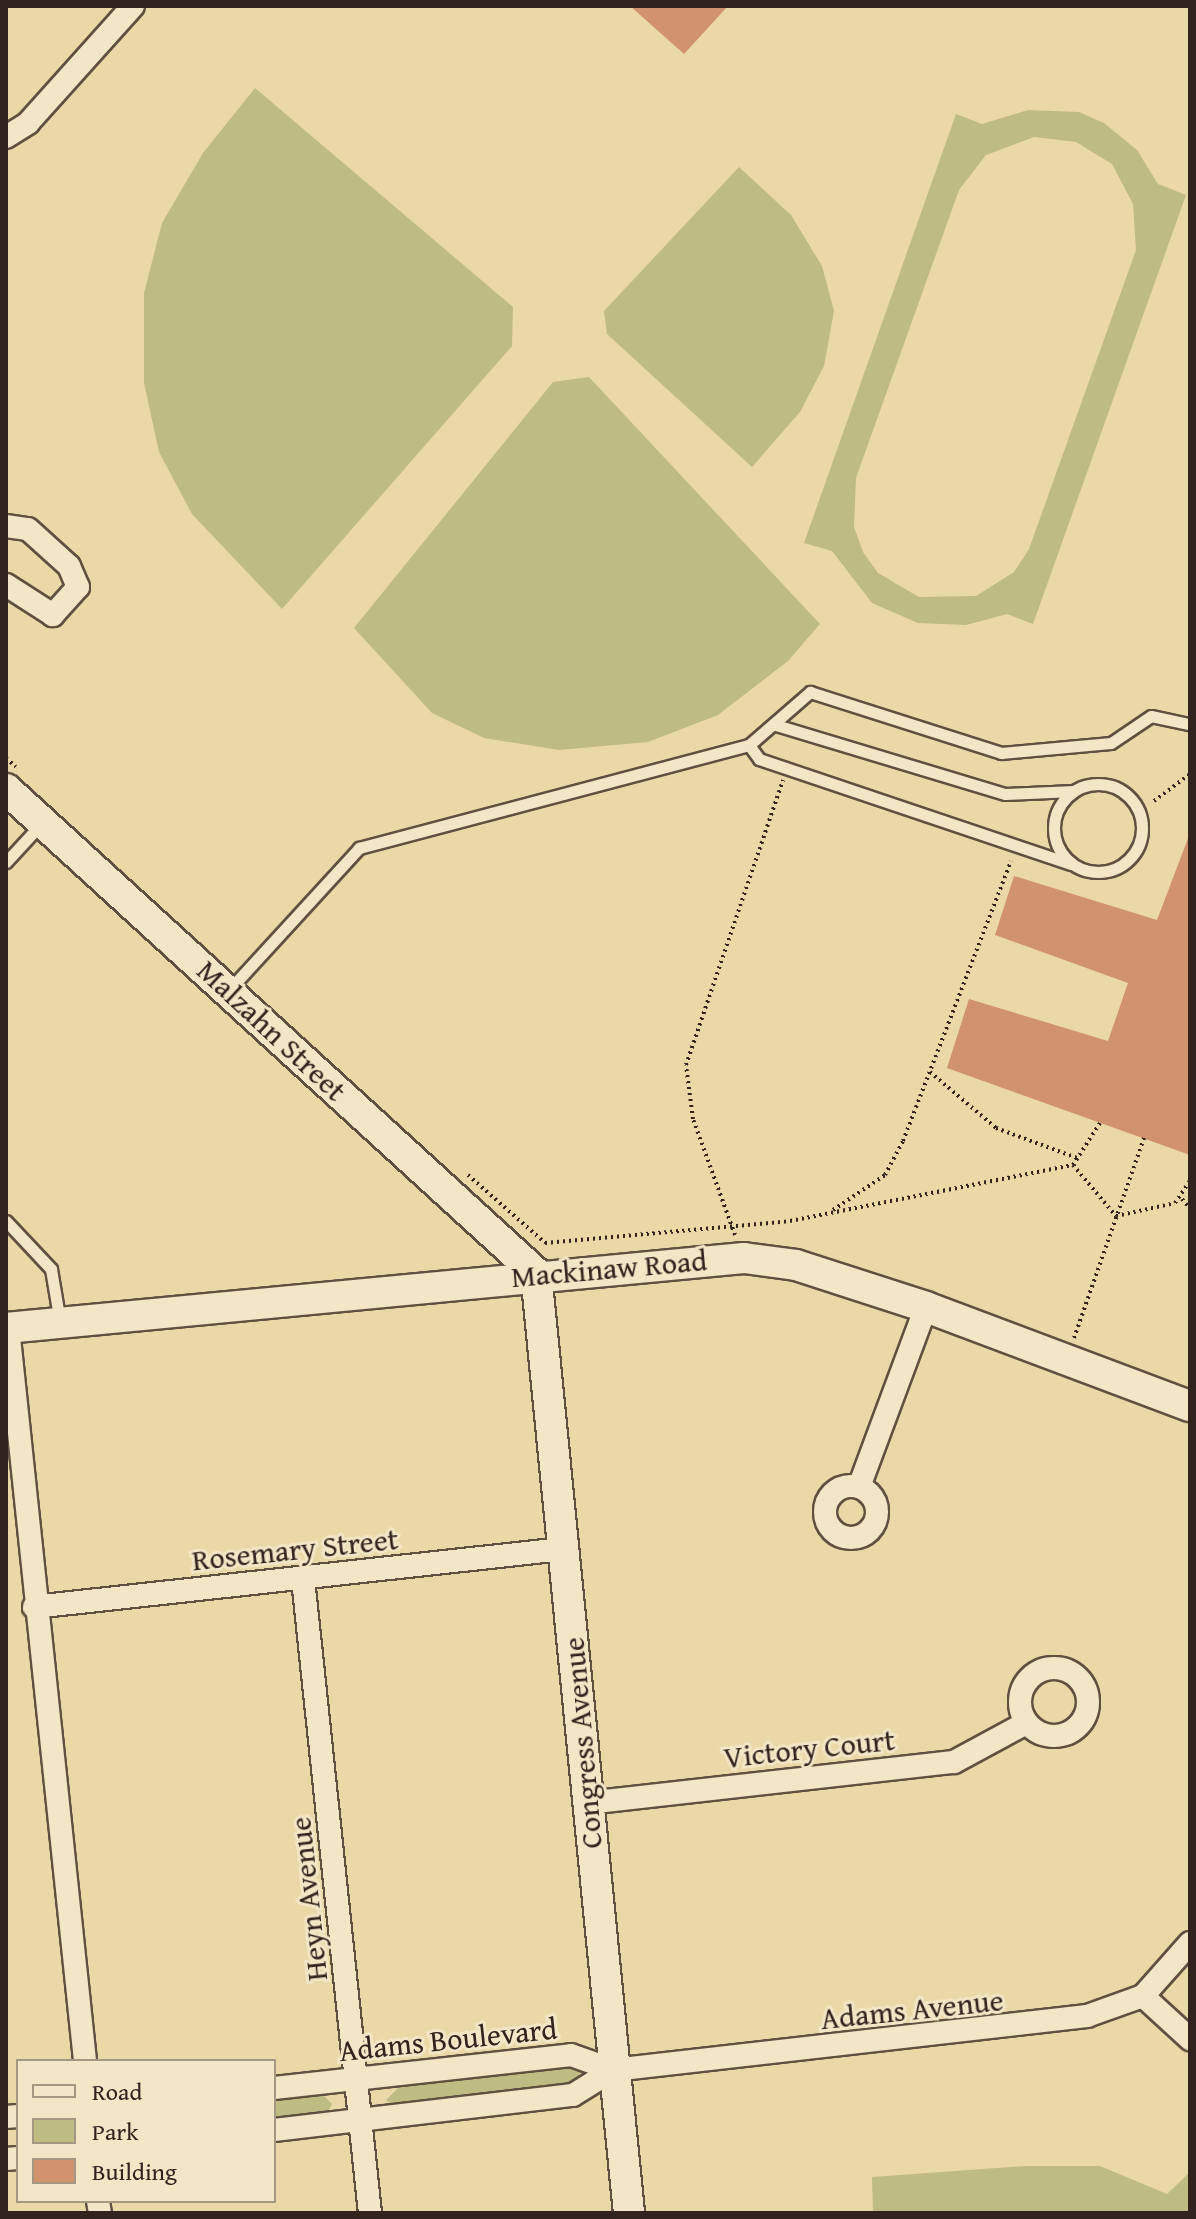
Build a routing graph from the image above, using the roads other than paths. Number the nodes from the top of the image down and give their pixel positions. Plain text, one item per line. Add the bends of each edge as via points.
1 (133, 6) edge
2 (6, 137) edge
3 (6, 526) edge
4 (6, 585) edge
5 (1190, 724) edge
6 (776, 725) junction
7 (749, 745) junction
8 (18, 784) edge
9 (1074, 791) junction
10 (43, 822) junction
11 (6, 862) edge
12 (1071, 864) junction
13 (229, 991) junction
14 (6, 1221) edge
15 (536, 1273) junction
16 (926, 1307) junction
17 (61, 1322) junction
18 (7, 1328) edge
19 (1190, 1406) edge
20 (859, 1487) dead end
21 (563, 1549) junction
22 (303, 1579) junction
23 (34, 1607) junction
24 (1026, 1723) dead end
25 (587, 1803) junction
26 (1190, 1943) edge
27 (1143, 1996) junction
28 (1190, 2039) edge
29 (85, 2059) edge
30 (613, 2070) junction
31 (358, 2079) junction
32 (276, 2088) edge
33 (360, 2121) junction
34 (276, 2130) edge
35 (370, 2213) edge
36 (629, 2213) edge

1 - 2 street via 28,123
3 - 4 street via 28,529 69,566 78,587 68,606 53,615 38,611
5 - 6 lane via 1151,716 1111,743 1001,753 810,692
6 - 7 lane
6 - 9 lane via 1005,794
7 - 12 lane via 759,759
7 - 13 lane via 359,848
8 - 10 street, Malzahn Street
9 - 12 lane via 1053,827
9 - 12 lane via 1118,789 1142,825 1124,863 1098,872
10 - 11 lane
10 - 13 street, Malzahn Street
13 - 15 street, Malzahn Street
14 - 17 lane via 51,1269
15 - 16 street, Mackinaw Road via 744,1258 796,1265
15 - 17 street, Mackinaw Road
15 - 21 street, Congress Avenue
16 - 19 street, Mackinaw Road
16 - 20 street
17 - 18 street, Mackinaw Road
18 - 23 street
21 - 22 street, Rosemary Street
21 - 25 street, Congress Avenue
22 - 23 street, Rosemary Street
22 - 31 street, Heyn Avenue
23 - 29 street
24 - 25 street, Victory Court via 954,1762
25 - 30 street, Congress Avenue
26 - 27 street
27 - 28 street
27 - 30 street, Adams Avenue via 1044,2025
30 - 31 street, Adams Boulevard via 571,2055
30 - 33 street via 573,2095
30 - 36 street, Congress Avenue
31 - 32 street, Adams Boulevard
31 - 33 street, Heyn Avenue
33 - 34 street
33 - 35 street, Heyn Avenue

